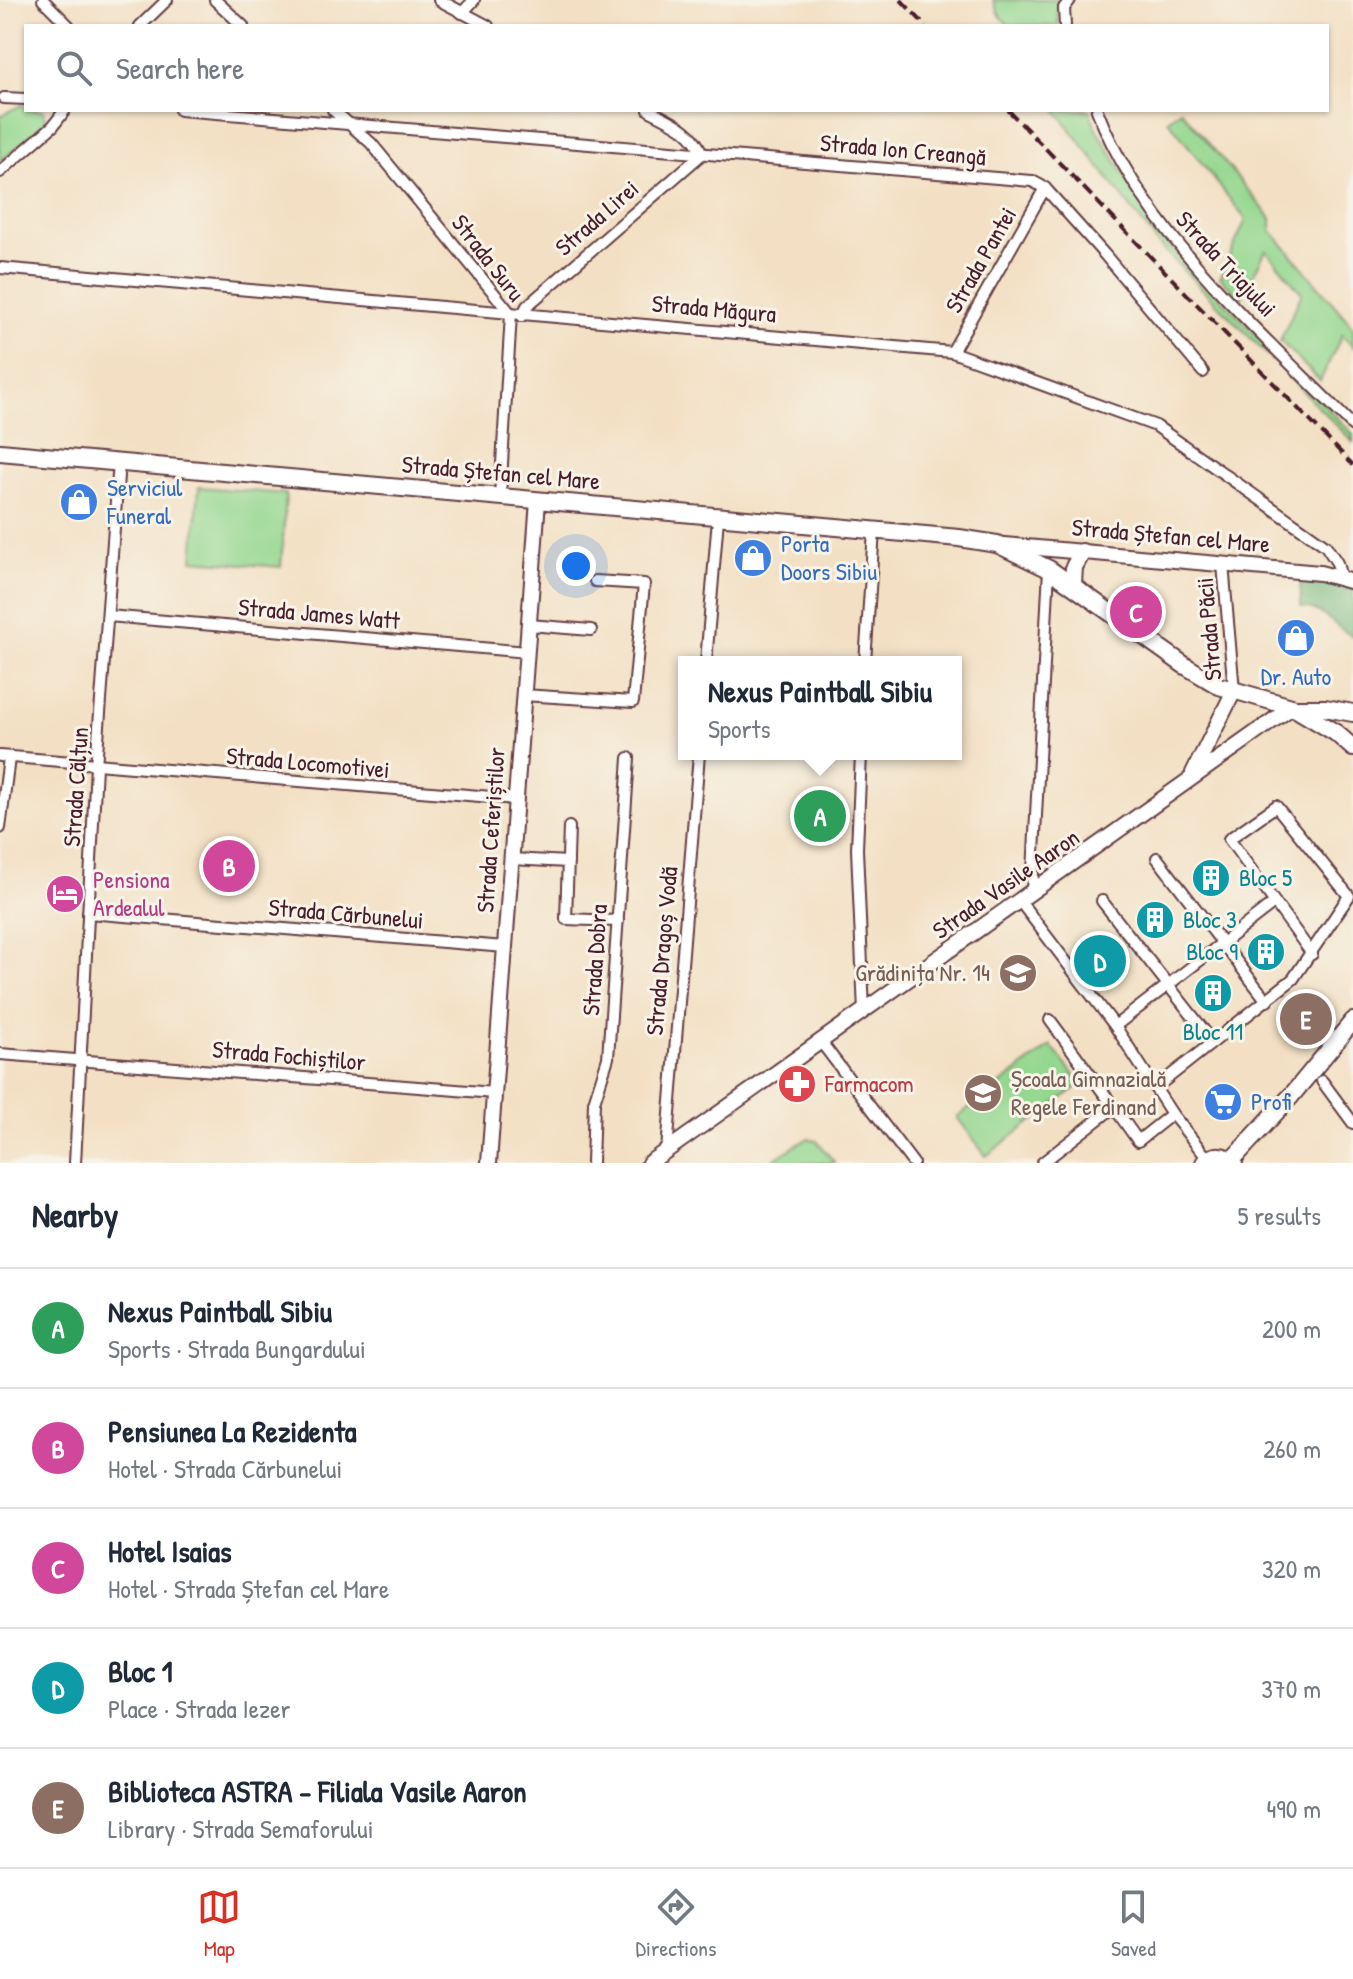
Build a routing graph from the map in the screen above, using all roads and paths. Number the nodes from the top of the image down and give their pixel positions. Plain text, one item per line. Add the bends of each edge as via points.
1 (43, 0) edge
2 (167, 0) edge
3 (215, 0) edge
4 (439, 0) edge
5 (474, 0) edge
6 (1070, 0) edge
7 (462, 13) junction
8 (67, 24) edge
9 (142, 24) edge
10 (241, 24) edge
11 (484, 24) edge
12 (1065, 24) edge
13 (1, 98) edge
14 (24, 99) edge
15 (64, 112) edge
16 (204, 112) edge
17 (335, 112) edge
18 (653, 112) edge
19 (1098, 112) edge
20 (350, 124) junction
21 (702, 154) junction
22 (0, 172) edge
23 (1045, 188) junction
24 (0, 268) edge
25 (516, 315) junction
26 (952, 352) junction
27 (1203, 372) dead end
28 (1353, 426) edge
29 (0, 452) edge
30 (119, 462) junction
31 (500, 497) junction
32 (538, 500) junction
33 (718, 518) junction
34 (874, 531) junction
35 (997, 544) junction
36 (1082, 552) junction
37 (1223, 564) junction
38 (1049, 569) junction
39 (1347, 580) edge
40 (595, 581) dead end
41 (1073, 584) junction
42 (108, 616) junction
43 (529, 625) junction
44 (591, 630) dead end
45 (527, 652) junction
46 (706, 656) edge
47 (865, 656) edge
48 (1234, 691) junction
49 (523, 695) junction
50 (1294, 708) junction
51 (1353, 713) edge
52 (1353, 748) edge
53 (4, 757) edge
54 (629, 758) dead end
55 (699, 760) edge
56 (861, 760) edge
57 (96, 766) junction
58 (1191, 777) junction
59 (516, 799) junction
60 (569, 827) dead end
61 (0, 828) edge
62 (1157, 858) dead end
63 (511, 859) junction
64 (568, 862) junction
65 (1026, 895) junction
66 (1102, 901) dead end
67 (1274, 903) junction
68 (88, 913) junction
69 (618, 921) junction
70 (1223, 943) junction
71 (505, 947) junction
72 (1312, 954) junction
73 (1168, 985) junction
74 (1267, 1001) junction
75 (864, 1012) junction
76 (1050, 1020) dead end
77 (1353, 1021) edge
78 (1115, 1026) junction
79 (821, 1042) junction
80 (1213, 1042) junction
81 (0, 1054) edge
82 (80, 1059) junction
83 (1322, 1081) dead end
84 (1155, 1088) junction
85 (494, 1093) junction
86 (1114, 1107) junction
87 (1172, 1114) junction
88 (1353, 1123) edge
89 (667, 1151) junction
90 (1206, 1161) edge
91 (1233, 1162) edge
92 (75, 1163) edge
93 (489, 1163) edge
94 (592, 1163) edge
95 (649, 1163) edge
96 (913, 1163) edge
97 (1042, 1163) edge

1 - 8 street
2 - 9 street
3 - 10 street
4 - 7 street
5 - 7 street
6 - 12 street via 1064,8
7 - 11 street
13 - 14 street
15 - 22 street
16 - 20 street, Strada Ion Creangă
17 - 20 street, Strada Suru
18 - 21 street via 685,129
19 - 28 street, Strada Triajului via 1121,160 1171,236
20 - 21 street, Strada Ion Creangă
20 - 25 street, Strada Suru
21 - 23 street, Strada Ion Creangă via 1032,181
21 - 25 street, Strada Lirei
23 - 26 street, Strada Pantei
23 - 27 street
24 - 25 street, Strada Măgura
25 - 26 street, Strada Măgura
25 - 31 street, Strada Suru
26 - 39 street, Strada Măgura via 1156,426 1326,546
29 - 30 main road, Strada Ștefan cel Mare
30 - 31 main road, Strada Ștefan cel Mare
30 - 42 street, Strada Călțun
31 - 32 main road, Strada Ștefan cel Mare
32 - 33 main road, Strada Ștefan cel Mare
32 - 43 street, Strada Ceferiștilor
33 - 34 main road, Strada Ștefan cel Mare
33 - 46 street
34 - 35 main road, Strada Ștefan cel Mare
34 - 47 street
35 - 36 street, Strada Ștefan cel Mare
35 - 38 main road, Strada Ștefan cel Mare
36 - 37 street, Strada Ștefan cel Mare
36 - 41 main road
37 - 39 street, Strada Ștefan cel Mare
37 - 48 street, Strada Păcii
38 - 41 main road, Strada Ștefan cel Mare
38 - 65 street
40 - 49 street via 644,584 633,702
41 - 48 main road, Strada Ștefan cel Mare via 1184,665
42 - 45 street, Strada James Watt
42 - 57 street, Strada Călțun
43 - 44 street
43 - 45 street, Strada Ceferiștilor
45 - 49 street, Strada Ceferiștilor
48 - 50 main road, Strada Ștefan cel Mare
48 - 58 street, Strada Vasile Aaron
49 - 59 street, Strada Ceferiștilor
50 - 51 main road, Strada Ștefan cel Mare
50 - 52 main road
50 - 58 street, Strada Vasile Aaron
53 - 57 street, Strada Locomotivei
53 - 61 street
54 - 69 street, Strada Dobra
55 - 89 street, Strada Dragoș Vodă
56 - 75 street via 857,849
57 - 59 street, Strada Locomotivei
57 - 68 street, Strada Călțun
58 - 65 street, Strada Vasile Aaron
59 - 63 street, Strada Ceferiștilor
60 - 64 street
62 - 70 street
63 - 64 street
63 - 71 street, Strada Ceferiștilor
64 - 69 street via 566,919
65 - 75 street, Strada Vasile Aaron
65 - 78 street
66 - 73 street
67 - 70 street
67 - 72 street
67 - 72 street via 1229,839 1279,807 1349,896
68 - 71 street, Strada Cărbunelui
68 - 82 street, Strada Călțun
69 - 94 street, Strada Dobra via 608,1058 594,1102
70 - 73 street
70 - 74 street
71 - 85 street, Strada Ceferiștilor
72 - 74 street
73 - 78 street
73 - 80 street
74 - 80 street
75 - 79 street, Strada Vasile Aaron
76 - 86 street
77 - 91 main road
78 - 84 street
79 - 89 street, Strada Vasile Aaron
79 - 96 street
80 - 84 street
81 - 82 street, Strada Fochiștilor
82 - 85 street, Strada Fochiștilor
82 - 92 street, Strada Călțun
83 - 88 street
84 - 87 street
85 - 93 street, Strada Ceferiștilor
86 - 87 street via 1138,1141
86 - 97 street
87 - 90 street
89 - 95 street, Strada Vasile Aaron
90 - 91 main road via 1220,1155

